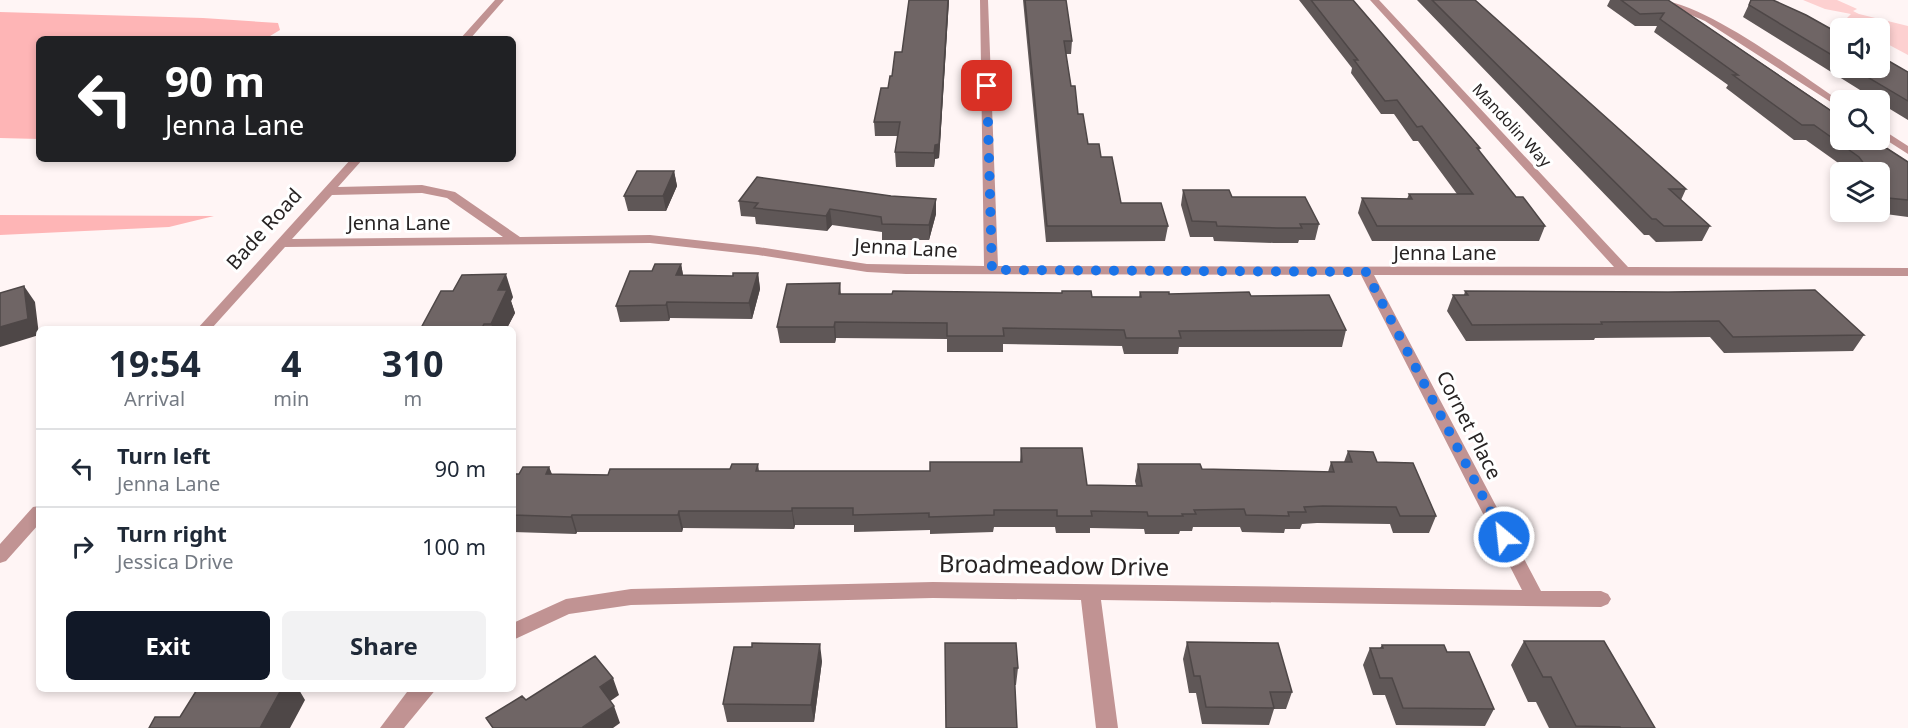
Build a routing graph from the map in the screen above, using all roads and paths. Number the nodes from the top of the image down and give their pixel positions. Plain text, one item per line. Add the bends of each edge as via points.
1 (500, 0) edge
2 (984, 0) edge
3 (1374, 0) edge
4 (1660, 0) edge
5 (468, 36) edge
6 (1830, 98) edge
7 (1890, 139) edge
8 (1908, 151) edge
9 (354, 162) edge
10 (329, 190) junction
11 (516, 240) junction
12 (282, 243) junction
13 (992, 270) junction
14 (1366, 272) junction
15 (1908, 272) edge
16 (1626, 273) junction
17 (207, 326) edge
18 (36, 515) edge
19 (0, 556) edge
20 (1090, 592) junction
21 (1535, 598) junction
22 (1601, 599) dead end
23 (516, 631) edge
24 (422, 692) edge
25 (391, 728) edge
26 (1107, 728) edge

1 - 5 street
2 - 13 street
3 - 16 street, Mandolin Way
4 - 6 street via 1708,19
7 - 8 street
9 - 10 street, Bade Road
10 - 11 street, Jenna Lane via 422,189 451,195
10 - 12 street, Bade Road
11 - 12 street, Jenna Lane
11 - 13 street, Jenna Lane via 650,239 867,268
12 - 17 street, Bade Road
13 - 14 street, Jenna Lane
14 - 16 street, Jenna Lane
14 - 21 street, Cornet Place
15 - 16 street, Jenna Lane
18 - 19 street
20 - 21 street, Broadmeadow Drive
20 - 23 street, Broadmeadow Drive via 933,590 631,597 566,607
20 - 26 street
21 - 22 street, Broadmeadow Drive
24 - 25 street

